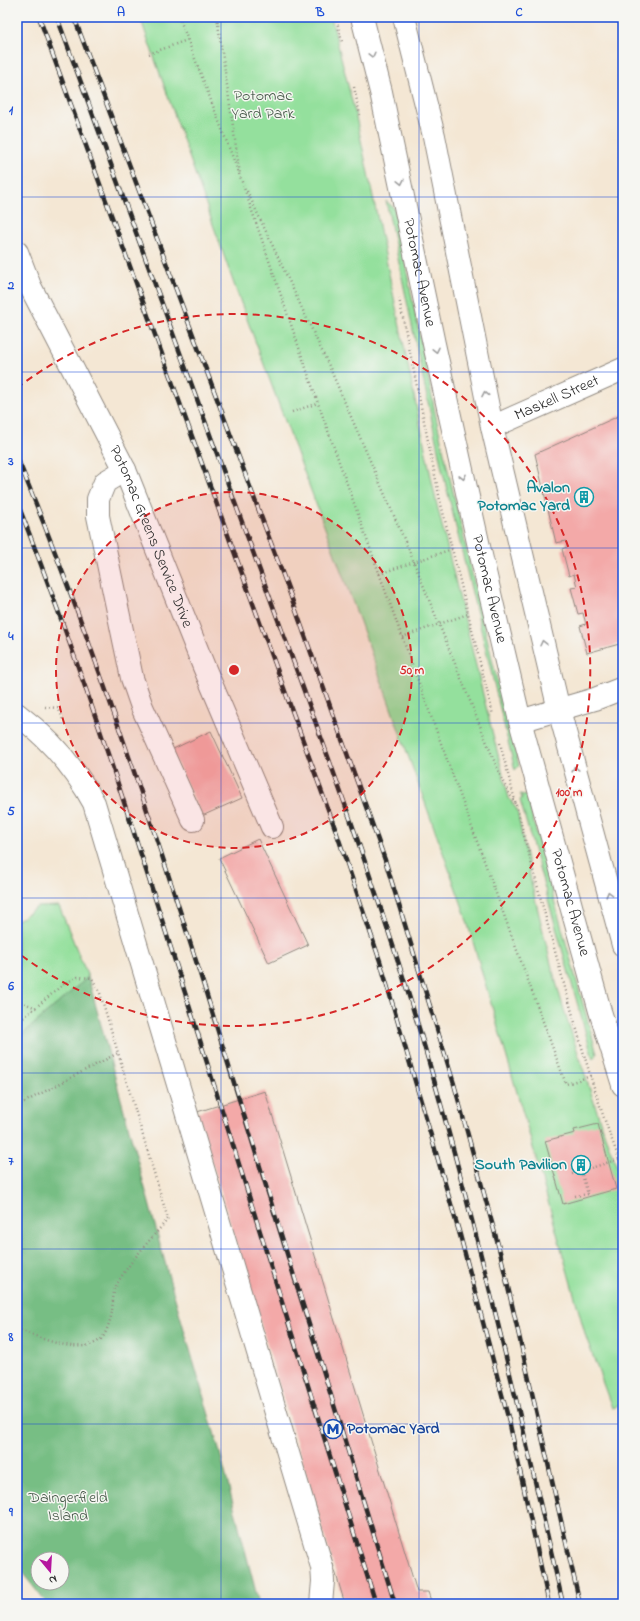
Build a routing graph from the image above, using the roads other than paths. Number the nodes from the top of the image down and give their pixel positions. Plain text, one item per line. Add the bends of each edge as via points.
1 (362, 17) edge
2 (404, 17) edge
3 (17, 252) edge
4 (623, 369) edge
5 (492, 427) junction
6 (125, 470) junction
7 (623, 688) edge
8 (559, 710) junction
9 (17, 714) edge
10 (520, 721) junction
11 (193, 820) dead end
12 (272, 827) dead end
13 (623, 946) edge
14 (623, 1085) edge
15 (321, 1604) edge

1 -> 10 street, Potomac Avenue via 381,92 480,551
5 -> 2 street via 434,136
3 - 6 street, Potomac Greens Service Drive via 30,286
4 - 5 street, Maskell Street
8 -> 5 street
6 - 11 street via 105,482 98,499 98,516 132,678 142,707
6 - 12 street, Potomac Greens Service Drive
7 - 8 street
8 - 10 street
13 -> 8 street
9 - 15 street via 53,745 85,786 94,803 322,1567
10 - 14 street, Potomac Avenue

